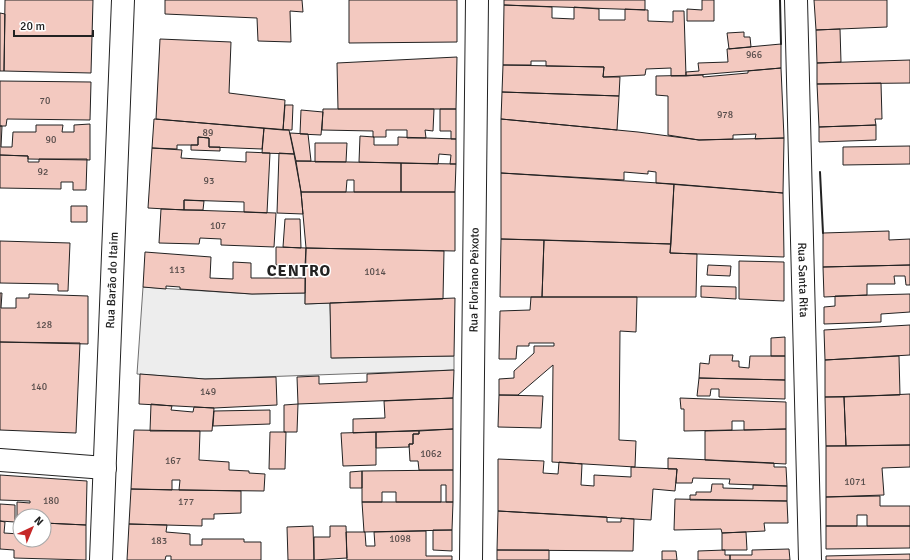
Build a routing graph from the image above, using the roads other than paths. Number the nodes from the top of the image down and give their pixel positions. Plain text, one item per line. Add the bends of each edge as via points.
1 (123, 0) edge
2 (477, 0) edge
3 (796, 0) edge
4 (0, 460) edge
5 (105, 468) junction
6 (101, 560) edge
7 (471, 560) edge
8 (810, 560) edge

1 - 5 street, Rua Barão do Itaim
2 - 7 street, Rua Floriano Peixoto
3 - 8 street, Rua Santa Rita
4 - 5 street
5 - 6 street, Rua Barão do Itaim

